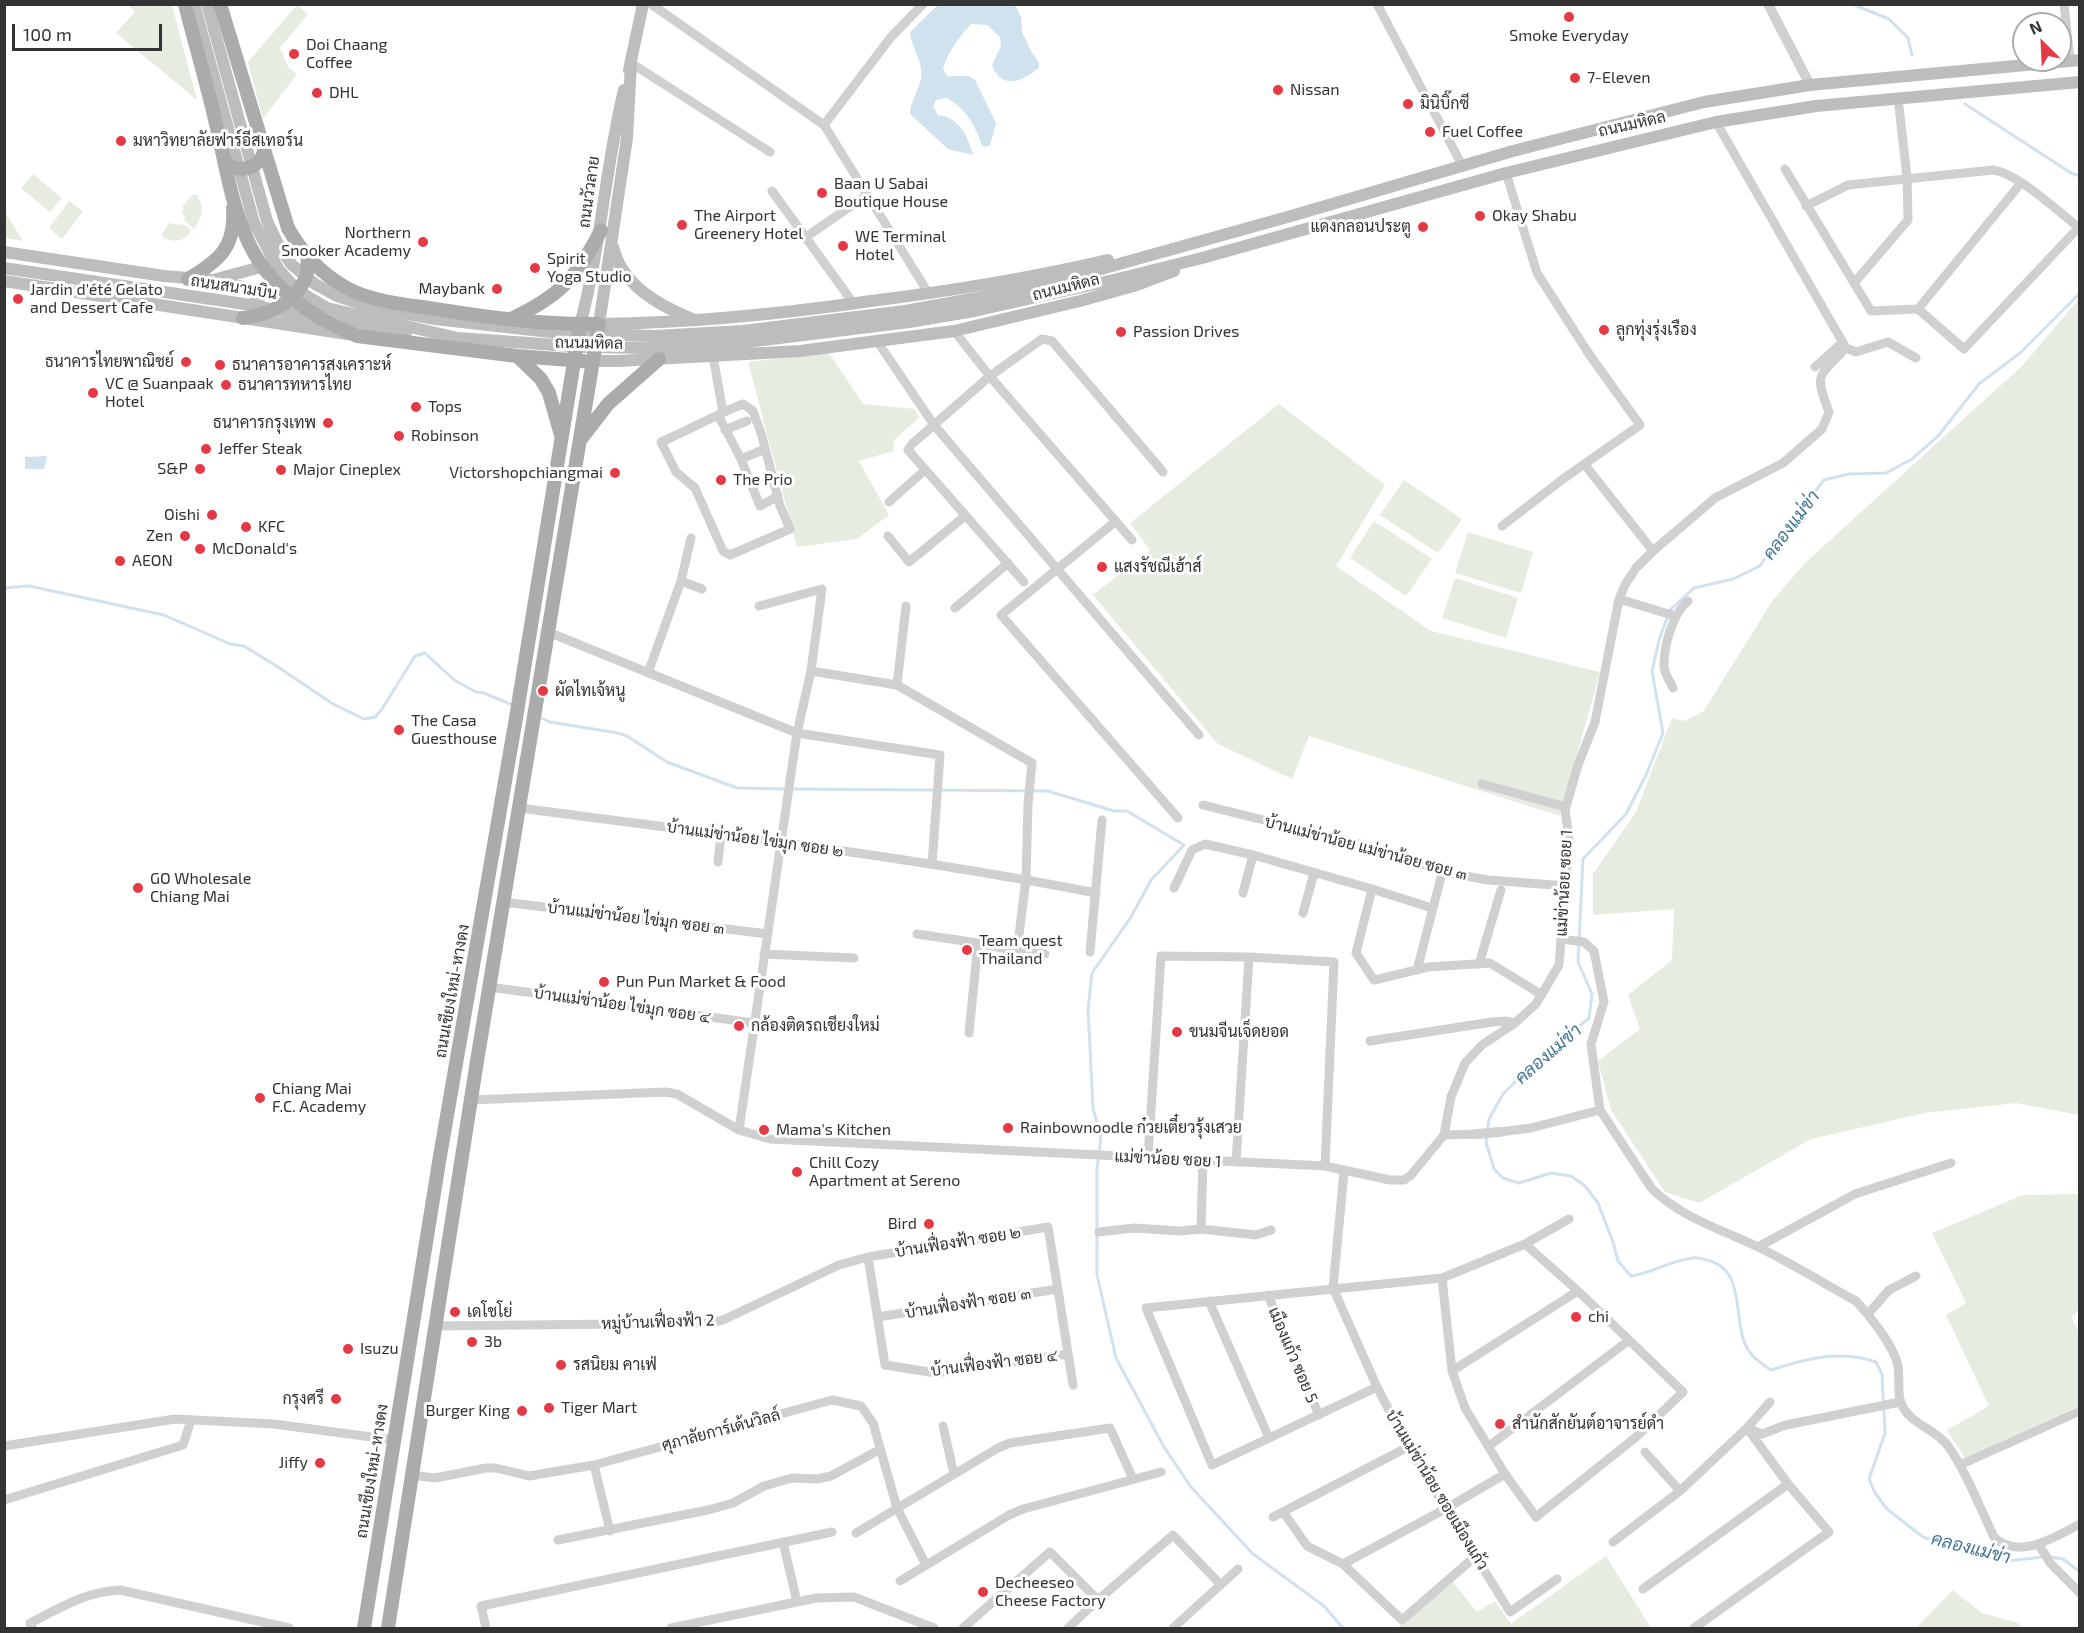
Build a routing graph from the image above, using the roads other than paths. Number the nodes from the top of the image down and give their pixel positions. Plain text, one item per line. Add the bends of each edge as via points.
1 (185, 4) edge
2 (194, 4) edge
3 (207, 4) edge
4 (220, 4) edge
5 (643, 4) edge
6 (651, 4) edge
7 (923, 4) edge
8 (1377, 4) edge
9 (1768, 4) edge
10 (2064, 4) edge
11 (2075, 60) edge
12 (631, 63) junction
13 (2079, 82) edge
14 (1810, 85) junction
15 (1898, 98) junction
16 (1716, 122) junction
17 (824, 125) junction
18 (264, 152) junction
19 (771, 153) dead end
20 (225, 161) junction
21 (1462, 165) junction
22 (1785, 169) dead end
23 (1506, 173) junction
24 (1907, 177) junction
25 (2021, 183) junction
26 (772, 191) dead end
27 (232, 193) junction
28 (867, 195) junction
29 (1806, 206) junction
30 (2079, 226) edge
31 (601, 230) junction
32 (806, 237) junction
33 (611, 240) junction
34 (1207, 240) junction
35 (4, 252) edge
36 (306, 256) junction
37 (1202, 258) junction
38 (262, 267) junction
39 (4, 268) edge
40 (188, 279) junction
41 (213, 280) junction
42 (4, 281) edge
43 (1854, 283) junction
44 (1034, 293) junction
45 (929, 294) junction
46 (292, 298) junction
47 (854, 304) junction
48 (1918, 309) junction
49 (765, 314) junction
50 (248, 317) junction
51 (511, 319) junction
52 (695, 321) junction
53 (599, 324) junction
54 (580, 325) junction
55 (954, 331) junction
56 (357, 336) junction
57 (458, 338) junction
58 (877, 341) junction
59 (1844, 345) junction
60 (768, 353) junction
61 (517, 356) junction
62 (713, 356) junction
63 (1916, 358) dead end
64 (659, 359) junction
65 (575, 360) junction
66 (591, 361) junction
67 (1815, 367) dead end
68 (990, 376) junction
69 (720, 413) junction
70 (747, 421) dead end
71 (934, 425) junction
72 (725, 430) junction
73 (562, 440) junction
74 (580, 440) junction
75 (765, 449) junction
76 (741, 459) junction
77 (1585, 465) junction
78 (925, 470) junction
79 (1163, 472) dead end
80 (778, 496) junction
81 (889, 502) dead end
82 (965, 516) junction
83 (1116, 521) junction
84 (1502, 526) dead end
85 (888, 536) dead end
86 (691, 538) dead end
87 (1132, 540) dead end
88 (1653, 551) junction
89 (1008, 564) junction
90 (1057, 568) junction
91 (681, 581) junction
92 (1024, 582) dead end
93 (702, 589) dead end
94 (1619, 598) junction
95 (1688, 602) dead end
96 (759, 606) dead end
97 (906, 606) dead end
98 (955, 608) dead end
99 (1675, 616) junction
100 (548, 632) junction
101 (811, 671) junction
102 (648, 673) junction
103 (897, 685) junction
104 (1673, 688) dead end
105 (797, 733) junction
106 (1199, 735) dead end
107 (1482, 784) dead end
108 (1203, 805) dead end
109 (1566, 807) junction
110 (519, 808) junction
111 (1178, 818) dead end
112 (1102, 820) dead end
113 (721, 835) junction
114 (783, 842) junction
115 (1253, 855) junction
116 (718, 862) dead end
117 (932, 864) junction
118 (1314, 873) junction
119 (1442, 877) dead end
120 (1026, 879) junction
121 (1567, 886) junction
122 (1174, 888) dead end
123 (1372, 889) junction
124 (1501, 890) dead end
125 (1096, 893) junction
126 (1244, 893) dead end
127 (504, 902) junction
128 (1432, 908) junction
129 (1303, 913) dead end
130 (768, 934) junction
131 (917, 934) dead end
132 (1561, 939) junction
133 (978, 943) junction
134 (1017, 951) junction
135 (1090, 952) dead end
136 (764, 954) junction
137 (1045, 954) dead end
138 (1249, 957) junction
139 (854, 958) dead end
140 (1479, 964) junction
141 (1417, 970) junction
142 (489, 987) junction
143 (1542, 995) junction
144 (754, 1023) junction
145 (1515, 1023) junction
146 (969, 1033) dead end
147 (1370, 1041) dead end
148 (457, 1058) junction
149 (477, 1060) junction
150 (471, 1100) junction
151 (1600, 1110) junction
152 (739, 1130) junction
153 (1500, 1132) joint
154 (1477, 1134) joint
155 (1444, 1135) junction
156 (1148, 1157) junction
157 (1203, 1161) junction
158 (1236, 1162) junction
159 (1951, 1163) dead end
160 (1325, 1166) junction
161 (1344, 1172) junction
162 (1569, 1219) dead end
163 (1201, 1229) junction
164 (1271, 1230) dead end
165 (1099, 1232) dead end
166 (1525, 1244) junction
167 (1758, 1247) junction
168 (868, 1257) junction
169 (1916, 1276) dead end
170 (1442, 1278) junction
171 (1333, 1288) junction
172 (1058, 1289) junction
173 (1578, 1291) junction
174 (1268, 1295) junction
175 (1209, 1301) junction
176 (1868, 1314) junction
177 (877, 1317) junction
178 (435, 1326) junction
179 (1628, 1341) junction
180 (1068, 1354) junction
181 (1452, 1371) junction
182 (1073, 1385) dead end
183 (1377, 1387) junction
184 (1770, 1402) dead end
185 (1896, 1403) junction
186 (2079, 1411) edge
187 (1319, 1415) junction
188 (191, 1420) junction
189 (943, 1426) dead end
190 (1747, 1428) junction
191 (1269, 1438) junction
192 (394, 1440) junction
193 (4, 1446) edge
194 (1489, 1446) junction
195 (1408, 1447) junction
196 (879, 1450) junction
197 (1645, 1452) dead end
198 (594, 1465) junction
199 (1959, 1465) junction
200 (1161, 1472) dead end
201 (954, 1474) junction
202 (1505, 1474) junction
203 (412, 1475) junction
204 (1133, 1479) junction
205 (1788, 1484) junction
206 (1680, 1491) junction
207 (4, 1500) edge
208 (897, 1508) junction
209 (1447, 1508) junction
210 (1284, 1513) junction
211 (1273, 1517) dead end
212 (2079, 1524) edge
213 (610, 1531) junction
214 (832, 1532) dead end
215 (856, 1533) dead end
216 (558, 1540) dead end
217 (783, 1542) junction
218 (1613, 1542) dead end
219 (2041, 1548) junction
220 (1477, 1555) junction
221 (1343, 1564) junction
222 (926, 1565) junction
223 (1238, 1569) dead end
224 (1557, 1579) dead end
225 (900, 1581) dead end
226 (1221, 1584) junction
227 (1643, 1589) dead end
228 (2079, 1593) edge
229 (1098, 1600) junction
230 (796, 1602) junction
231 (31, 1626) edge
232 (290, 1629) edge
233 (364, 1629) edge
234 (388, 1629) edge
235 (486, 1629) edge
236 (672, 1629) edge
237 (934, 1629) edge
238 (963, 1629) edge
239 (1068, 1629) edge
240 (1173, 1629) edge
241 (1694, 1629) edge

1 - 20 main road, ถนนมหิดล
2 - 57 main road, ถนนมหิดล via 249,208 279,270 298,291 327,308
3 - 44 main road, ถนนมหิดล via 267,221 291,264 337,296 371,307 488,326 655,336 742,331
4 - 18 main road, ถนนมหิดล
5 - 12 main road, ถนนวัวลาย
6 - 17 street
7 - 17 street via 891,37
8 - 21 street
9 - 14 street
10 - 11 street
11 - 14 main road, ถนนมหิดล
12 - 19 street
12 - 31 main road, ถนนวัวลาย via 613,134
12 - 33 main road, ถนนวัวลาย via 627,138
13 - 15 main road, ถนนมหิดล
14 - 21 main road, ถนนมหิดล via 1704,102
15 - 16 main road, ถนนมหิดล
15 - 24 street
16 - 23 main road, ถนนมหิดล
16 - 59 street
17 - 28 street
18 - 20 main road via 260,162 250,168 232,167
18 - 36 main road, ถนนมหิดล via 288,228
20 - 27 main road, ถนนมหิดล
21 - 34 main road, ถนนมหิดล
22 - 29 street
23 - 37 main road, ถนนมหิดล
23 - 77 street via 1537,273 1640,425
24 - 25 street via 1993,170
24 - 29 street via 1848,184
24 - 43 street via 1908,219
25 - 30 street
25 - 48 street
26 - 32 street
27 - 38 main road, ถนนมหิดล via 247,239
27 - 40 main road via 234,221 228,247 209,267
28 - 32 street
28 - 45 street
29 - 43 street
30 - 48 street via 1964,349
31 - 51 main road via 574,276 539,306
31 - 54 main road, ถนนวัวลาย
32 - 47 street
33 - 52 main road via 616,258 638,287 666,309
33 - 53 main road, ถนนวัวลาย
34 - 44 main road, ถนนมหิดล
34 - 45 main road, ถนนมหิดล
35 - 40 main road, ถนนสนามบิน
36 - 38 main road, ถนนสนามบิน
36 - 46 main road via 306,276
36 - 51 main road, ถนนมหิดล via 325,275 347,288 384,301
37 - 44 main road, ถนนมหิดล
37 - 55 main road, ถนนมหิดล via 1156,279
38 - 41 main road, ถนนสนามบิน
38 - 46 main road, ถนนมหิดล
39 - 57 main road, ถนนสนามบิน via 251,305 368,329
40 - 41 main road, ถนนสนามบิน
41 - 50 main road via 254,292 259,306
42 - 50 main road, ถนนสนามบิน
43 - 48 street via 1871,311
44 - 57 main road, ถนนมหิดล via 909,322 739,343 584,347
45 - 47 main road, ถนนมหิดล
46 - 50 main road via 269,312
46 - 56 main road, ถนนมหิดล via 334,327
47 - 49 main road, ถนนมหิดล
49 - 52 main road, ถนนมหิดล
49 - 60 main road via 752,324 750,336 756,348
50 - 56 main road, ถนนสนามบิน
51 - 54 main road, ถนนมหิดล
52 - 53 main road, ถนนมหิดล
53 - 54 main road, ถนนมหิดล
53 - 66 main road
54 - 65 main road, ถนนเชียงใหม่-หางดง
55 - 58 main road, ถนนมหิดล
55 - 68 street
56 - 61 main road, ถนนมหิดล
58 - 60 main road, ถนนมหิดล
58 - 71 street
59 - 63 street via 1856,352 1888,342
59 - 67 street
59 - 88 street, แม่ข่าน้อย ซอย 1 via 1820,376 1828,412 1822,429 1783,463 1715,498
60 - 62 main road, ถนนมหิดล
61 - 65 main road, ถนนมหิดล
61 - 73 main road via 541,379 549,393
62 - 64 main road, ถนนมหิดล
62 - 69 street
64 - 66 main road, ถนนมหิดล
64 - 74 main road via 608,404
65 - 66 main road, ถนนมหิดล
65 - 73 main road, ถนนเชียงใหม่-หางดง
66 - 74 main road
68 - 71 street
68 - 79 street via 1042,339 1052,341
68 - 83 street
69 - 72 street
69 - 75 street via 743,404 748,406
69 - 80 street via 661,442 676,472 695,488 726,554 790,529
70 - 72 street
71 - 78 street via 908,448
71 - 90 street
72 - 76 street
73 - 148 main road, ถนนเชียงใหม่-หางดง
74 - 100 main road
75 - 76 street
75 - 80 street
76 - 80 street via 760,506
77 - 84 street
77 - 88 street
78 - 81 street
78 - 82 street
82 - 85 street via 909,562
82 - 89 street
83 - 87 street
83 - 90 street
86 - 91 street
88 - 94 street, แม่ข่าน้อย ซอย 1 via 1636,568
89 - 92 street
89 - 98 street
90 - 106 street
90 - 111 street via 1001,615
91 - 93 street
91 - 102 street
94 - 99 street
94 - 109 street, แม่ข่าน้อย ซอย 1 via 1595,722
95 - 99 street
96 - 101 street via 822,589
97 - 103 street
99 - 104 street via 1664,668
100 - 102 street
100 - 110 main road
101 - 103 street
101 - 105 street
102 - 105 street
103 - 120 street via 1032,763
105 - 114 street
105 - 117 street via 940,755
107 - 109 street
108 - 121 street, บ้านแม่ข่าน้อย แม่ข่าน้อย ซอย ๓ via 1372,847 1449,873
109 - 121 street, แม่ข่าน้อย ซอย 1
110 - 113 street, บ้านแม่ข่าน้อย ไข่มุก ซอย ๒
110 - 127 main road
112 - 125 street
113 - 114 street, บ้านแม่ข่าน้อย ไข่มุก ซอย ๒
113 - 116 street
114 - 117 street, บ้านแม่ข่าน้อย ไข่มุก ซอย ๒
114 - 130 street
115 - 118 street
115 - 122 street via 1205,844 1197,846
115 - 126 street
117 - 120 street, บ้านแม่ข่าน้อย ไข่มุก ซอย ๒
118 - 123 street
118 - 129 street
119 - 128 street
120 - 125 street, บ้านแม่ข่าน้อย ไข่มุก ซอย ๒
120 - 134 street
121 - 132 street, แม่ข่าน้อย ซอย 1
123 - 128 street
123 - 141 street via 1356,953 1374,980
124 - 140 street
125 - 135 street
127 - 130 street, บ้านแม่ข่าน้อย ไข่มุก ซอย ๓
127 - 142 main road
128 - 141 street
130 - 136 street
131 - 133 street
132 - 143 street, แม่ข่าน้อย ซอย 1 via 1559,965
132 - 151 street via 1584,942 1594,951 1604,1002 1591,1044
133 - 134 street
133 - 146 street
134 - 137 street
136 - 139 street
136 - 144 street
138 - 156 street via 1161,956
138 - 158 street
138 - 160 street via 1334,962
140 - 141 street
140 - 143 street via 1490,963
142 - 144 street, บ้านแม่ข่าน้อย ไข่มุก ซอย ๔
142 - 149 main road
143 - 145 street, แม่ข่าน้อย ซอย 1
144 - 152 street
145 - 147 street via 1492,1022
145 - 155 street, แม่ข่าน้อย ซอย 1 via 1482,1045 1465,1063 1451,1097
148 - 149 main road
148 - 192 main road, ถนนเชียงใหม่-หางดง
149 - 150 main road
150 - 152 street, แม่ข่าน้อย ซอย 1 via 665,1092 677,1094
150 - 178 main road
151 - 153 street
151 - 167 street via 1662,1199
152 - 156 street, แม่ข่าน้อย ซอย 1 via 770,1139
153 - 154 street
154 - 155 street
155 - 161 street, แม่ข่าน้อย ซอย 1 via 1404,1180
156 - 157 street, แม่ข่าน้อย ซอย 1
157 - 158 street, แม่ข่าน้อย ซอย 1
157 - 163 street
158 - 160 street, แม่ข่าน้อย ซอย 1
159 - 167 street via 1856,1194
160 - 161 street, แม่ข่าน้อย ซอย 1
161 - 171 street, บ้านแม่ข่าน้อย ซอยเมืองแก้ว
162 - 166 street
163 - 164 street via 1249,1235
163 - 165 street
166 - 170 street
166 - 173 street
167 - 176 street via 1856,1301
168 - 172 street, บ้านเฟื่องฟ้า ซอย ๒ via 1048,1227
168 - 177 street
168 - 178 street, หมู่บ้านเฟื่องฟ้า 2 via 839,1265 710,1323
169 - 176 street via 1889,1290
170 - 171 street
170 - 181 street
171 - 174 street
171 - 183 street, บ้านแม่ข่าน้อย ซอยเมืองแก้ว
172 - 177 street, บ้านเฟื่องฟ้า ซอย ๓
172 - 180 street
173 - 179 street
173 - 181 street
174 - 175 street
174 - 187 street, เมืองแก้ว ซอย 5
175 - 191 street
175 - 191 street via 1146,1308 1212,1465
176 - 185 street via 1898,1366
177 - 180 street, บ้านเฟื่องฟ้า ซอย ๔ via 885,1365 936,1373
178 - 203 main road
179 - 194 street
179 - 202 street via 1683,1392 1635,1437 1536,1517
180 - 182 street
181 - 194 street via 1465,1408
183 - 187 street
183 - 195 street, บ้านแม่ข่าน้อย ซอยเมืองแก้ว
184 - 190 street
185 - 190 street via 1786,1425 1762,1434
185 - 199 street via 1934,1431
186 - 199 street
187 - 191 street
188 - 192 street via 274,1424
188 - 193 street via 175,1419
188 - 207 street via 183,1445
189 - 201 street
190 - 205 street
190 - 206 street
192 - 233 main road, ถนนเชียงใหม่-หางดง
194 - 202 street
195 - 209 street, บ้านแม่ข่าน้อย ซอยเมืองแก้ว
195 - 210 street
196 - 198 street, ศุภาลัยการ์เด้นวิลล์ via 873,1423 861,1406 832,1400
196 - 208 street, ศุภาลัยการ์เด้นวิลล์
196 - 213 street via 831,1476 779,1481 733,1503
197 - 206 street
198 - 203 street, ศุภาลัยการ์เด้นวิลล์ via 529,1476 496,1468 435,1478
198 - 213 street
199 - 219 street via 2001,1545
200 - 204 street
201 - 204 street via 1010,1443 1110,1428
201 - 208 street
202 - 209 street
203 - 234 main road
204 - 222 street via 1023,1509
205 - 227 street
205 - 241 street via 1828,1532
206 - 218 street
208 - 215 street
208 - 222 street, ศุภาลัยการ์เด้นวิลล์
209 - 220 street, บ้านแม่ข่าน้อย ซอยเมืองแก้ว
209 - 221 street
210 - 211 street
210 - 221 street via 1307,1546
212 - 219 street
213 - 216 street
214 - 217 street
217 - 230 street
217 - 235 street via 481,1606
219 - 228 street
220 - 221 street via 1402,1620
220 - 224 street, บ้านแม่ข่าน้อย ซอยเมืองแก้ว via 1510,1612
222 - 225 street
223 - 226 street
226 - 229 street via 1173,1535
226 - 240 street
229 - 238 street via 1050,1552
229 - 239 street
230 - 236 street
230 - 237 street via 854,1597
231 - 232 street via 88,1595 120,1590

